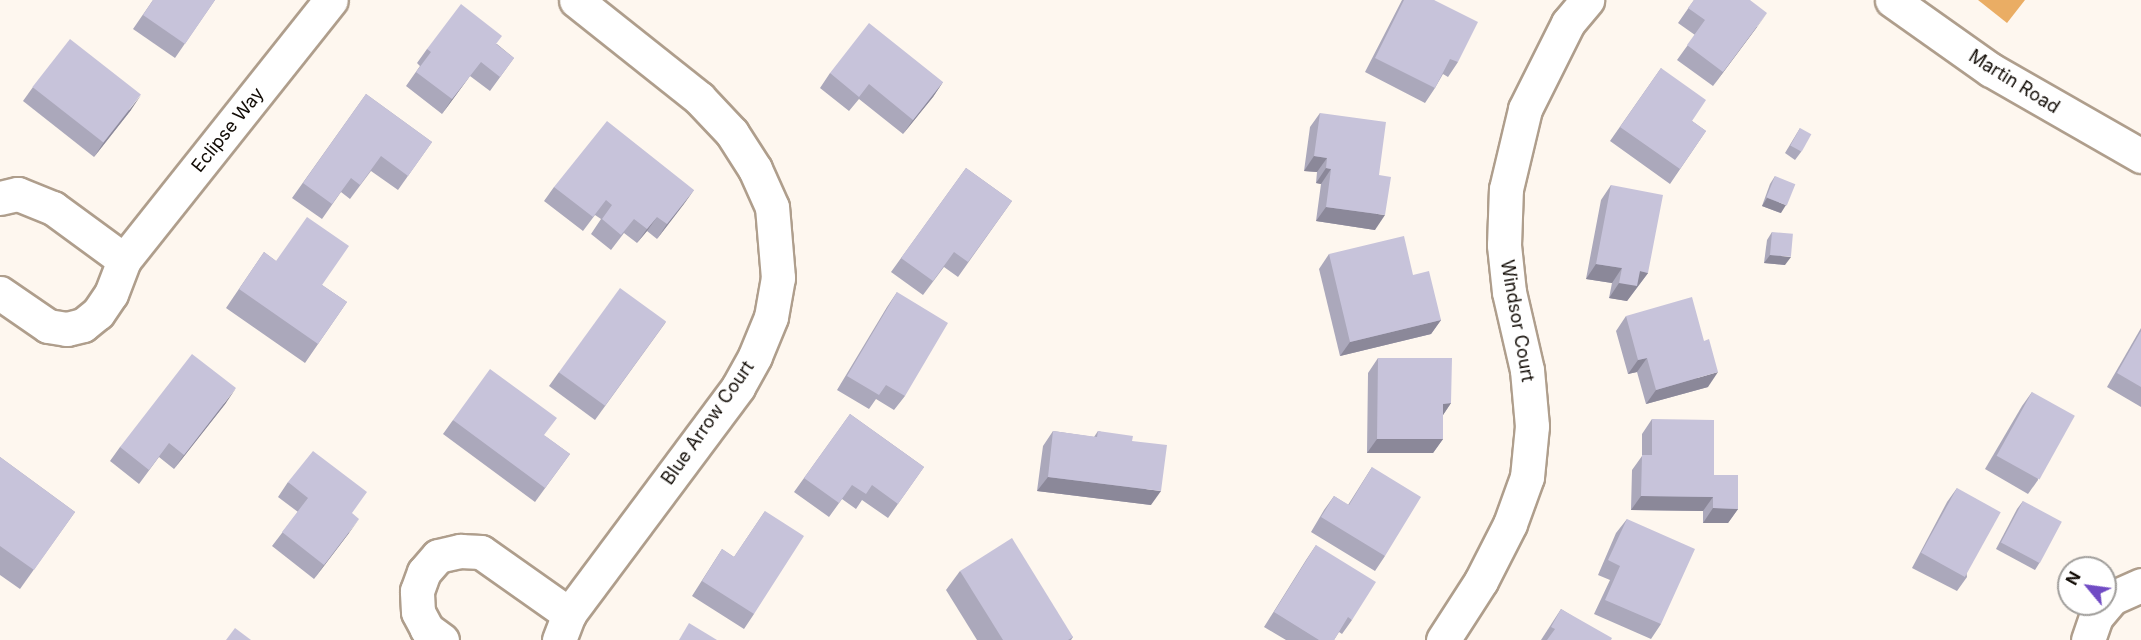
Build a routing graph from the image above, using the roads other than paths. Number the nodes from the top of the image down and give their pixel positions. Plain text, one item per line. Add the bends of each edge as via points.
1 (332, 0) edge
2 (576, 0) edge
3 (1587, 0) edge
4 (1892, 0) edge
5 (2141, 156) edge
6 (0, 198) edge
7 (124, 260) junction
8 (0, 293) edge
9 (2141, 585) edge
10 (564, 627) edge
11 (442, 640) edge
12 (1443, 640) edge
13 (2088, 640) edge

1 - 7 street, Eclipse Way
2 - 10 street, Blue Arrow Court via 699,98 732,133 755,168 772,207 778,278 771,317 738,387
3 - 12 street, Windsor Court via 1568,23 1525,109 1506,189 1504,245 1509,292 1527,370 1532,426 1527,477 1510,525 1481,581
4 - 5 street, Martin Road via 1991,70
6 - 7 street via 18,194 53,208
7 - 8 street, Eclipse Way via 111,294 98,313 83,325 68,329 48,326
9 - 13 street via 2112,598 2096,617
10 - 11 street, Blue Arrow Court via 481,552 460,551 438,556 424,572 417,591 418,612 427,630

